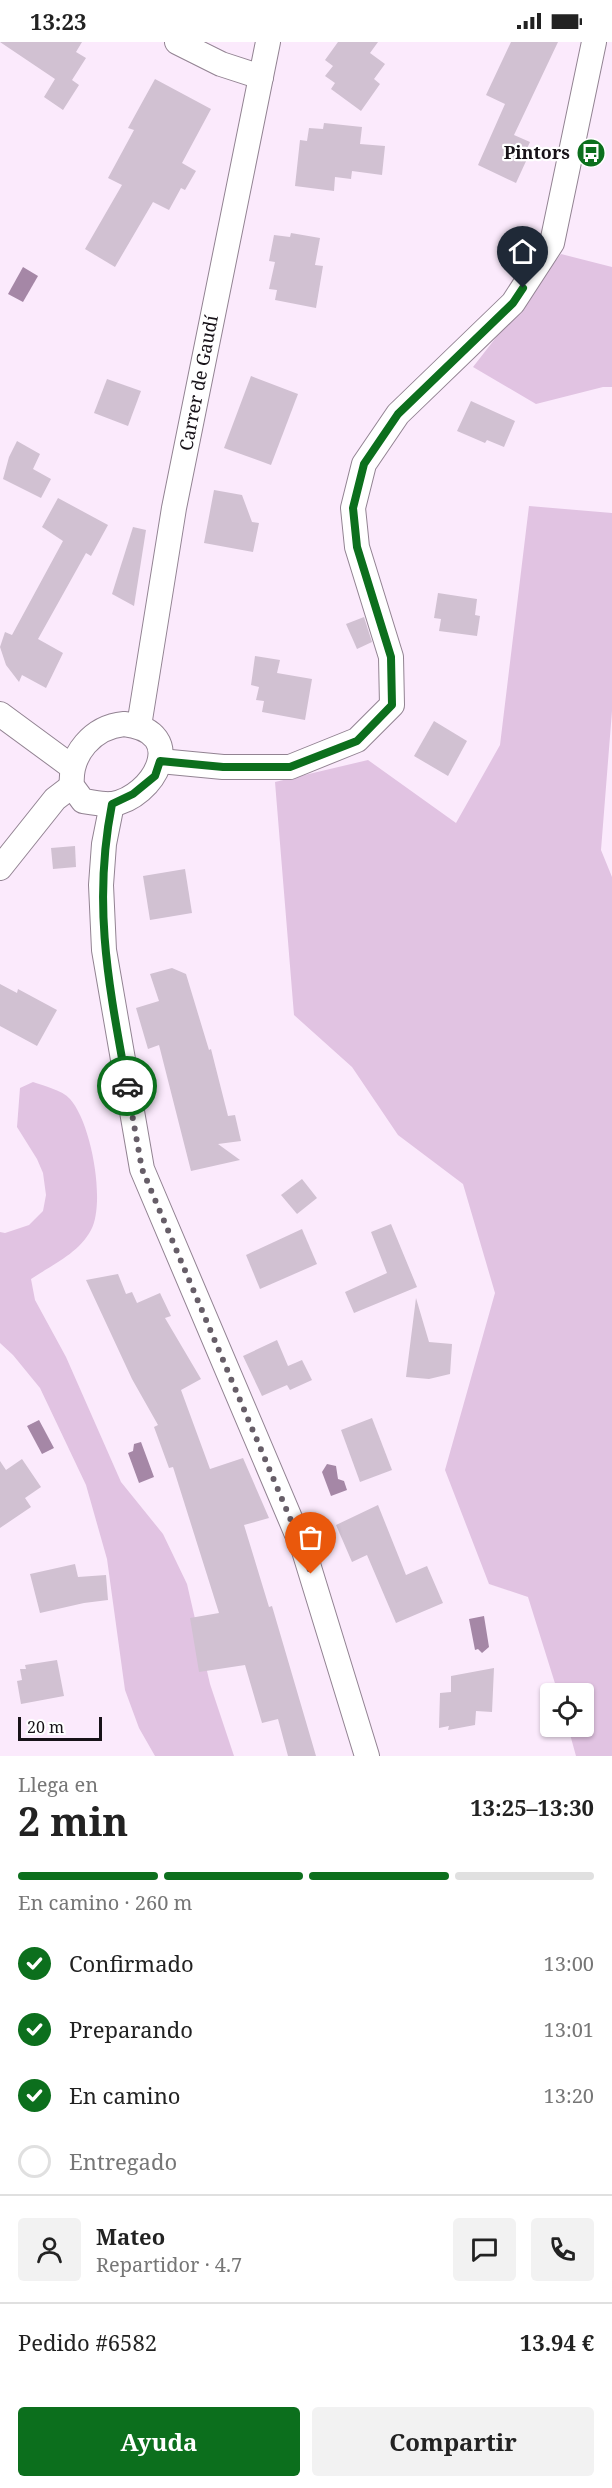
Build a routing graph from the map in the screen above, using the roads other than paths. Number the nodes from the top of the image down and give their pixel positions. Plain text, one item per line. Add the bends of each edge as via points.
1 (177, 42) edge
2 (268, 42) edge
3 (594, 42) edge
4 (261, 77) junction
5 (0, 714) edge
6 (139, 726) junction
7 (160, 761) junction
8 (72, 777) junction
9 (112, 804) junction
10 (0, 868) edge
11 (367, 1756) edge

1 - 4 street via 221,64
2 - 4 street, Carrer de Gaudí
3 - 7 street via 552,243 513,303 398,414 364,464 353,508 357,547 391,657 392,705 357,741 290,767 223,767
4 - 6 street, Carrer de Gaudí via 174,508
5 - 8 street
6 - 7 street via 156,736
6 - 8 street via 108,725 84,744
7 - 9 street via 155,776 133,794
8 - 9 street via 83,801
8 - 10 street
9 - 11 street via 101,885 104,950 142,1169 304,1551

